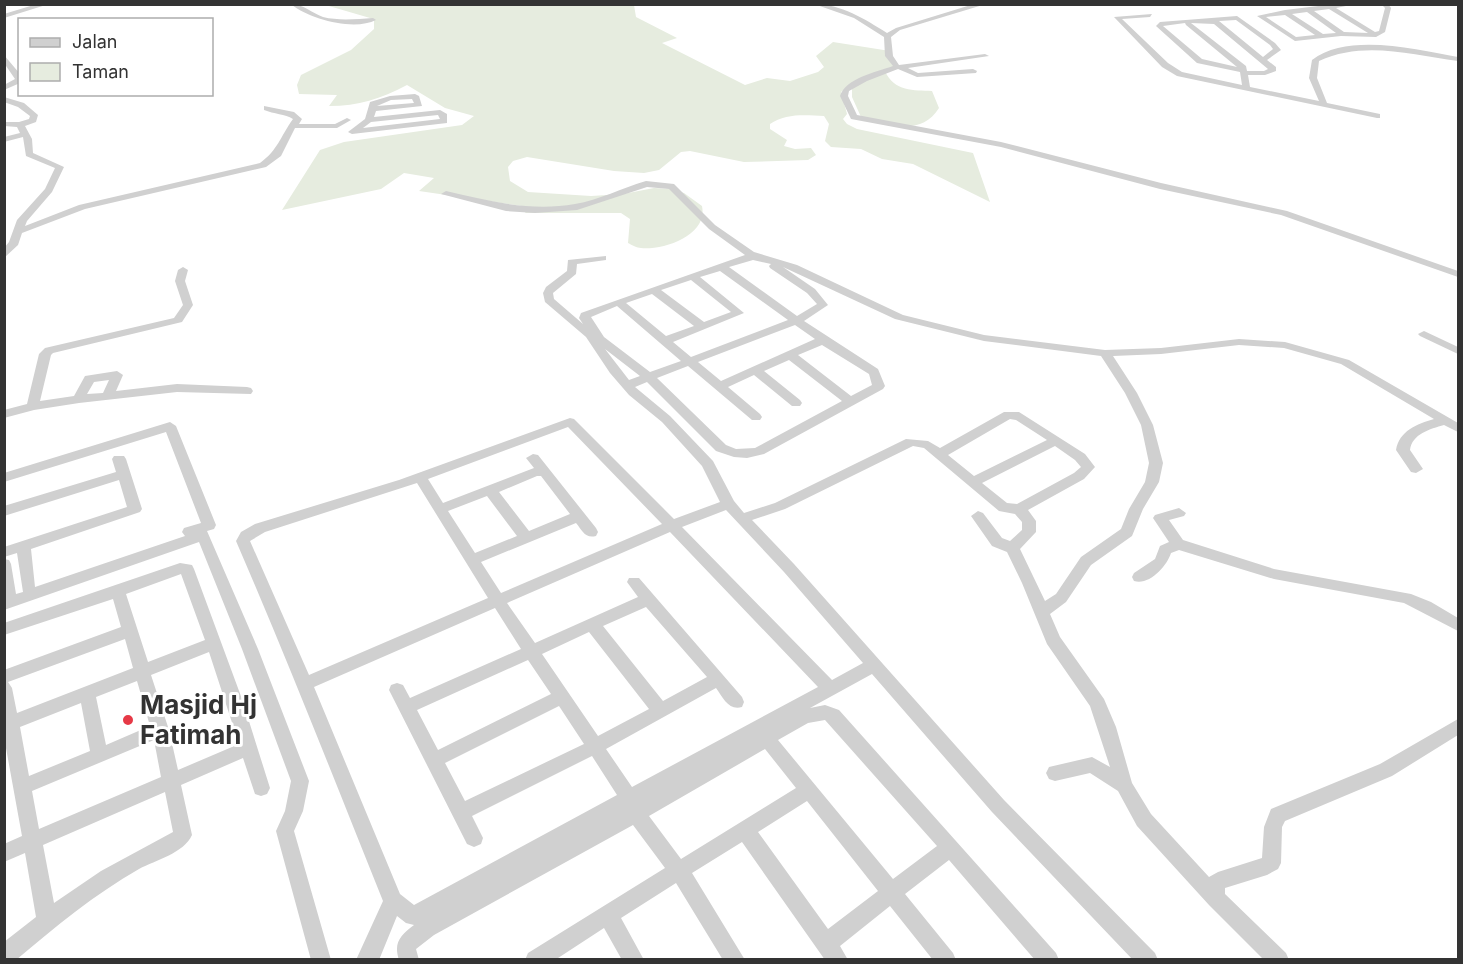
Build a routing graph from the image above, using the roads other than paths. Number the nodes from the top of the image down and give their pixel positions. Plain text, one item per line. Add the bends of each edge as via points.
1 (46, 4) edge
2 (294, 4) edge
3 (817, 4) edge
4 (983, 4) edge
5 (1353, 4) edge
6 (1384, 4) edge
7 (1330, 7) junction
8 (1308, 10) junction
9 (1285, 12) junction
10 (6, 15) edge
11 (1150, 15) dead end
12 (373, 20) dead end
13 (1206, 20) junction
14 (1188, 21) junction
15 (1342, 34) junction
16 (1376, 34) junction
17 (887, 36) junction
18 (1322, 36) junction
19 (1363, 48) junction
20 (985, 56) dead end
21 (4, 57) edge
22 (1458, 59) edge
23 (1263, 60) junction
24 (899, 67) junction
25 (973, 71) dead end
26 (1245, 72) junction
27 (5, 73) edge
28 (18, 78) edge
29 (8, 86) edge
30 (1247, 89) junction
31 (4, 99) edge
32 (1324, 105) junction
33 (267, 108) dead end
34 (373, 109) junction
35 (1377, 116) dead end
36 (347, 120) dead end
37 (369, 120) junction
38 (4, 124) edge
39 (295, 126) junction
40 (337, 126) junction
41 (22, 130) junction
42 (352, 132) junction
43 (4, 140) edge
44 (446, 194) dead end
45 (20, 231) junction
46 (4, 255) edge
47 (762, 257) junction
48 (602, 258) dead end
49 (722, 267) junction
50 (183, 270) dead end
51 (571, 273) junction
52 (1458, 274) edge
53 (551, 275) dead end
54 (692, 276) junction
55 (654, 290) junction
56 (618, 302) junction
57 (796, 321) junction
58 (703, 327) junction
59 (1424, 334) dead end
60 (667, 340) junction
61 (824, 340) junction
62 (1458, 351) edge
63 (1105, 353) junction
64 (790, 355) junction
65 (692, 362) junction
66 (755, 370) junction
67 (650, 378) junction
68 (628, 385) junction
69 (720, 386) junction
70 (247, 391) dead end
71 (108, 396) junction
72 (79, 399) junction
73 (851, 402) junction
74 (796, 403) dead end
75 (33, 406) junction
76 (4, 414) edge
77 (756, 417) dead end
78 (1444, 421) junction
79 (1458, 428) edge
80 (1056, 441) junction
81 (939, 454) junction
82 (533, 458) dead end
83 (119, 459) dead end
84 (1416, 469) dead end
85 (545, 472) junction
86 (124, 474) junction
87 (420, 477) junction
88 (4, 478) edge
89 (973, 482) junction
90 (490, 490) junction
91 (728, 504) junction
92 (440, 509) junction
93 (1019, 509) junction
94 (4, 511) edge
95 (1179, 513) dead end
96 (978, 516) dead end
97 (579, 517) junction
98 (743, 518) junction
99 (672, 525) junction
100 (591, 532) dead end
101 (527, 538) junction
102 (1178, 544) junction
103 (23, 546) junction
104 (1012, 548) junction
105 (4, 552) edge
106 (472, 560) junction
107 (4, 564) edge
108 (1139, 577) dead end
109 (634, 582) dead end
110 (28, 587) junction
111 (118, 591) junction
112 (7, 596) edge
113 (648, 599) junction
114 (498, 601) junction
115 (1041, 612) junction
116 (592, 624) junction
117 (1458, 625) edge
118 (4, 629) edge
119 (129, 631) junction
120 (214, 644) junction
121 (532, 653) junction
122 (874, 665) junction
123 (142, 672) junction
124 (4, 677) edge
125 (718, 679) junction
126 (303, 686) junction
127 (4, 688) edge
128 (831, 689) junction
129 (397, 690) dead end
130 (87, 693) junction
131 (562, 696) junction
132 (736, 702) dead end
133 (407, 707) junction
134 (660, 710) junction
135 (7, 724) edge
136 (1458, 726) edge
137 (160, 730) junction
138 (768, 740) junction
139 (596, 746) junction
140 (250, 747) junction
141 (99, 755) junction
142 (434, 760) junction
143 (1055, 773) dead end
144 (171, 782) junction
145 (1124, 785) junction
146 (23, 787) junction
147 (261, 788) dead end
148 (809, 790) junction
149 (633, 807) junction
150 (461, 812) junction
151 (745, 830) junction
152 (474, 838) dead end
153 (31, 841) junction
154 (949, 848) junction
155 (4, 853) edge
156 (679, 871) junction
157 (892, 892) junction
158 (1216, 898) junction
159 (393, 901) junction
160 (608, 915) junction
161 (47, 920) junction
162 (833, 951) edge
163 (4, 956) edge
164 (945, 959) edge
165 (321, 960) edge
166 (366, 960) edge
167 (409, 960) edge
168 (535, 960) edge
169 (634, 960) edge
170 (735, 960) edge
171 (1049, 960) edge
172 (1148, 960) edge
173 (1279, 960) edge

1 - 10 street
2 - 12 street via 324,21
3 - 17 street via 856,17 868,28
4 - 17 street via 898,29
5 - 7 street
6 - 16 street via 1388,8 1384,28
7 - 8 street
7 - 16 street
8 - 9 street
8 - 15 street
9 - 18 street
9 - 18 street via 1260,16 1295,39
11 - 30 street via 1117,17 1172,70
13 - 14 street
13 - 23 street via 1220,24
13 - 23 street via 1240,20 1277,48
14 - 26 street
14 - 26 street via 1159,26 1200,61
15 - 16 street
15 - 18 street
15 - 19 street
17 - 24 street via 890,56
19 - 22 street
19 - 32 street via 1333,51 1316,60 1313,78
20 - 24 street
21 - 28 street
23 - 26 street via 1274,69 1272,72
24 - 25 street via 917,75
24 - 52 street via 846,90 844,96 854,117 1001,145 1284,213
26 - 30 street
27 - 29 street
30 - 32 street
31 - 41 street via 34,115
32 - 35 street
33 - 39 street via 295,116
34 - 34 street via 416,105 419,104 415,96 390,98 373,104
34 - 37 street
36 - 40 street
37 - 42 street
37 - 42 street via 444,114 444,121 439,122
38 - 41 street
39 - 40 street
39 - 45 street via 278,154 263,165 82,207
40 - 42 street via 340,132
41 - 43 street
41 - 45 street via 28,139 29,154 60,167 49,190 22,220
44 - 47 street via 506,208 535,210 577,207 646,184 671,186 712,227 739,247
45 - 46 street
47 - 49 street via 740,258
47 - 57 street via 820,299 823,305
47 - 63 street via 793,267 899,318 984,338
48 - 51 street via 573,261
49 - 54 street
49 - 57 street
50 - 75 street via 180,281 188,305 178,320 49,350
51 - 53 street
51 - 68 street via 550,290 549,300 590,335
54 - 55 street
54 - 58 street via 739,313
55 - 56 street
55 - 58 street
56 - 60 street
56 - 67 street via 585,315 586,323 600,339
57 - 61 street
57 - 65 street
58 - 60 street
59 - 62 street
60 - 65 street
61 - 64 street
61 - 73 street via 876,376 879,386
63 - 78 street via 1138,354 1239,342 1285,345 1363,370
63 - 115 street via 1147,425 1156,463 1152,482 1127,532 1086,561 1061,598
64 - 66 street
64 - 73 street
65 - 67 street
65 - 69 street
66 - 69 street
66 - 74 street
67 - 68 street
67 - 73 street via 721,448 734,453 759,451
68 - 91 street via 708,464
69 - 77 street
70 - 71 street via 187,388
71 - 72 street
71 - 72 street via 116,375 89,379
72 - 75 street
75 - 76 street
78 - 79 street
78 - 84 street via 1418,430 1404,442 1403,450
80 - 81 street via 1019,416 1008,416
80 - 89 street
80 - 93 street via 1088,467 1079,476
81 - 89 street
81 - 98 street via 928,445 911,442 780,506
82 - 85 street
83 - 86 street
85 - 90 street
85 - 97 street
86 - 94 street
86 - 103 street via 138,516
87 - 92 street
87 - 99 street via 570,422
87 - 126 street via 260,528 243,541
88 - 110 street via 170,426 209,525
89 - 93 street via 1004,508
90 - 92 street
90 - 101 street
91 - 98 street
91 - 99 street
92 - 106 street
93 - 104 street via 1029,521 1029,532
95 - 102 street via 1160,518
96 - 104 street via 996,542
97 - 100 street
97 - 101 street
98 - 122 street
99 - 114 street
99 - 128 street
101 - 106 street
102 - 108 street via 1165,550 1161,562
102 - 117 street via 1274,574 1406,598
103 - 105 street
103 - 110 street
104 - 115 street
106 - 114 street
107 - 112 street
109 - 113 street
110 - 112 street
110 - 165 street via 203,535 300,781 285,831
111 - 118 street
111 - 119 street
111 - 120 street via 185,568
113 - 116 street
113 - 125 street
114 - 121 street
114 - 126 street
115 - 145 street via 1053,640 1098,704
116 - 121 street
116 - 134 street
119 - 123 street
119 - 124 street
120 - 123 street
120 - 140 street
121 - 131 street
121 - 133 street
122 - 128 street
122 - 172 street via 998,806
123 - 130 street
123 - 137 street
125 - 132 street
125 - 134 street
126 - 159 street
127 - 135 street
128 - 149 street
129 - 133 street
130 - 135 street
130 - 141 street
131 - 139 street
131 - 142 street
133 - 142 street
134 - 139 street
135 - 146 street
136 - 158 street via 1386,770 1278,815 1270,863 1218,881
137 - 141 street
137 - 144 street
138 - 148 street
138 - 149 street
138 - 154 street via 809,714 830,713
139 - 149 street
139 - 150 street
140 - 144 street
140 - 147 street
141 - 146 street
142 - 150 street
143 - 145 street via 1092,765
144 - 153 street
144 - 161 street via 181,838 123,867
145 - 158 street via 1154,834
146 - 153 street
148 - 151 street
148 - 157 street
149 - 156 street
149 - 159 street via 413,916
149 - 167 street via 414,936 405,947
150 - 152 street
151 - 156 street
151 - 162 street
153 - 155 street
153 - 161 street
154 - 157 street
154 - 171 street
156 - 160 street
156 - 170 street
157 - 162 street
157 - 164 street
158 - 173 street
159 - 166 street
160 - 168 street
160 - 169 street
161 - 163 street

